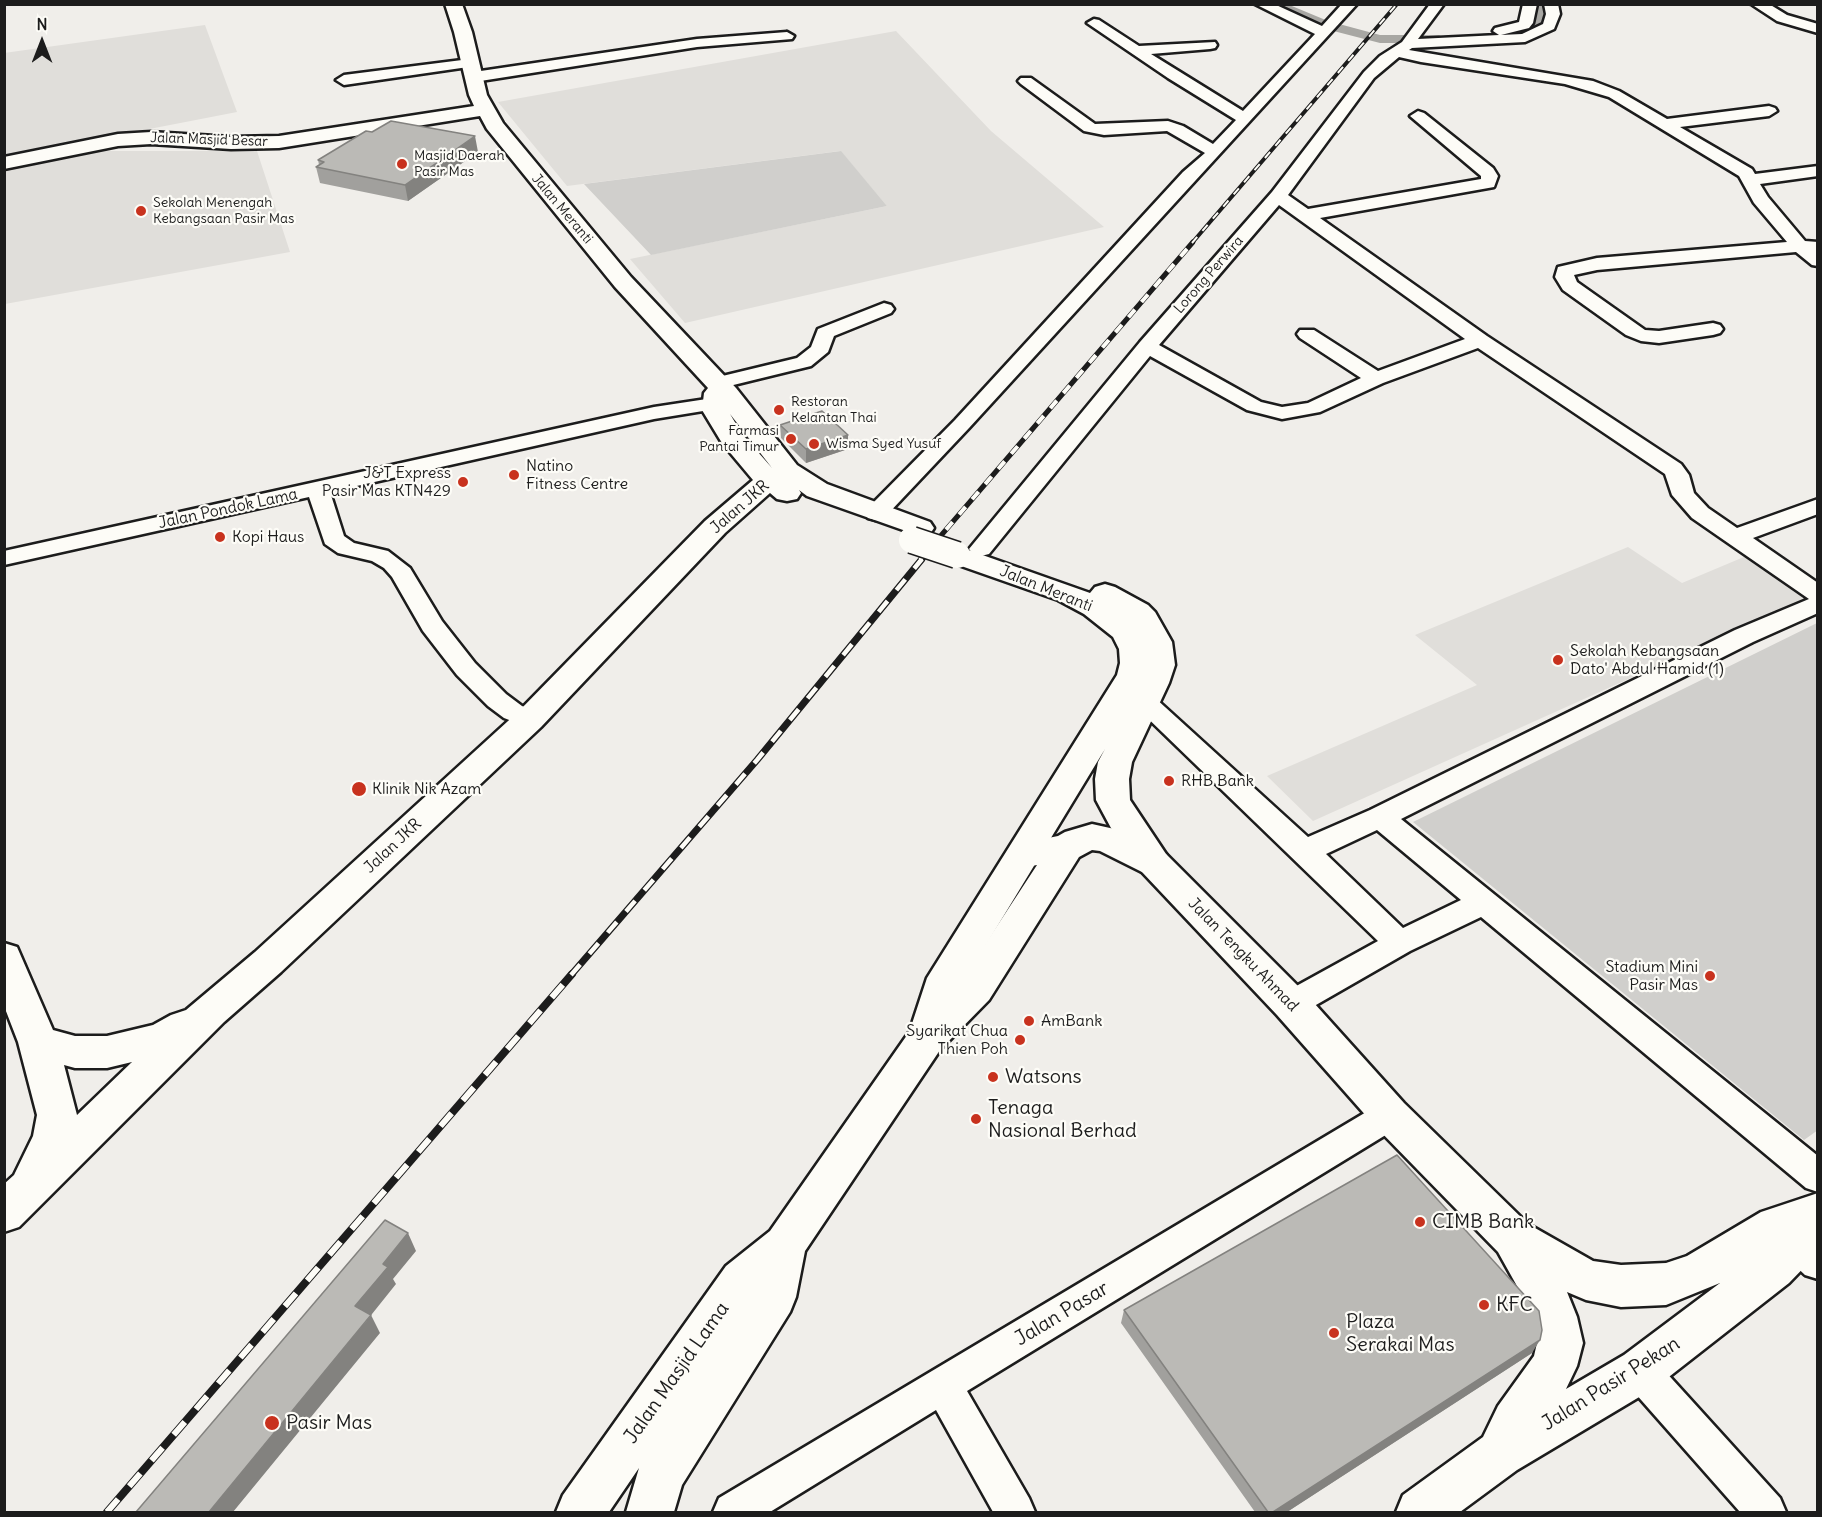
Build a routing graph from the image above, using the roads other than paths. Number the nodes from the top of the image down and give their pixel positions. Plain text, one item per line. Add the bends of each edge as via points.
1 (453, 4) edge
2 (1262, 4) edge
3 (1287, 4) edge
4 (1350, 4) edge
5 (1437, 4) edge
6 (1530, 4) edge
7 (1551, 4) edge
8 (1758, 4) edge
9 (1094, 23) dead end
10 (1331, 26) junction
11 (1818, 29) edge
12 (788, 36) dead end
13 (1409, 42) junction
14 (1210, 45) dead end
15 (1136, 51) junction
16 (472, 70) junction
17 (344, 80) dead end
18 (1026, 81) dead end
19 (484, 110) junction
20 (1769, 111) dead end
21 (1418, 116) dead end
22 (1245, 119) junction
23 (1666, 124) junction
24 (1215, 152) junction
25 (4, 163) edge
26 (1818, 171) edge
27 (1752, 180) junction
28 (1278, 196) junction
29 (1305, 215) junction
30 (1809, 246) edge
31 (1818, 261) edge
32 (884, 309) dead end
33 (1713, 329) dead end
34 (1307, 334) dead end
35 (1480, 340) junction
36 (1147, 346) junction
37 (1376, 379) junction
38 (721, 393) junction
39 (778, 476) junction
40 (318, 490) junction
41 (1818, 506) edge
42 (819, 507) junction
43 (876, 513) junction
44 (715, 527) junction
45 (916, 534) junction
46 (1735, 537) junction
47 (968, 549) junction
48 (4, 558) edge
49 (1818, 594) edge
50 (1818, 604) edge
51 (1127, 617) junction
52 (1145, 703) junction
53 (530, 719) junction
54 (1380, 817) junction
55 (1067, 848) junction
56 (1305, 851) junction
57 (1025, 854) junction
58 (1154, 864) junction
59 (1484, 902) junction
60 (1399, 943) junction
61 (4, 957) edge
62 (1291, 1004) junction
63 (210, 1011) junction
64 (926, 1039) junction
65 (38, 1042) junction
66 (1390, 1115) junction
67 (1818, 1177) edge
68 (13, 1205) edge
69 (1813, 1235) edge
70 (1514, 1238) junction
71 (785, 1245) junction
72 (1640, 1371) junction
73 (944, 1387) junction
74 (1500, 1453) junction
75 (580, 1512) edge
76 (650, 1512) edge
77 (733, 1512) edge
78 (1015, 1512) edge
79 (1420, 1512) edge
80 (1763, 1512) edge

1 - 16 main road, Jalan Meranti
2 - 10 street
3 - 10 street
4 - 10 street
5 - 13 street, Lorong Perwira
6 - 13 street via 1528,20 1515,29
7 - 13 street via 1549,26 1525,38
8 - 11 street via 1782,18
9 - 15 street
10 - 22 street
12 - 16 street
13 - 23 street via 1421,58 1587,84 1614,94
13 - 28 street, Lorong Perwira via 1369,75
14 - 15 street
15 - 22 street
16 - 17 street
16 - 19 main road, Jalan Meranti
18 - 24 street via 1090,128 1168,126
19 - 25 main road, Jalan Masjid Besar via 279,142 126,139
19 - 38 main road, Jalan Meranti via 588,241
20 - 23 street
21 - 29 street via 1486,172 1488,183
22 - 24 street
23 - 27 street via 1737,165
24 - 43 street
26 - 27 street
27 - 30 street via 1760,199
28 - 29 street
28 - 36 street, Lorong Perwira
29 - 35 street
30 - 31 street
30 - 33 street via 1597,264 1565,271 1564,278 1570,286 1641,335 1659,337
32 - 38 street, Jalan Pondok Lama via 829,330 821,348 804,362
34 - 37 street
35 - 37 street
35 - 46 street via 1673,469 1689,503
36 - 37 street via 1254,406 1282,413 1313,408
36 - 47 street, Lorong Perwira
38 - 39 main road, Jalan Meranti via 721,422 731,437 758,471
38 - 40 street, Jalan Pondok Lama via 654,413
39 - 42 main road, Jalan Meranti via 798,499
39 - 43 main road, Jalan Meranti
39 - 44 main road, Jalan JKR
40 - 48 street, Jalan Pondok Lama
40 - 53 street via 333,539 346,548 380,556 402,573 432,625 466,669 497,700
41 - 46 street
42 - 44 main road via 774,507
42 - 45 main road, Jalan Meranti
43 - 45 main road, Jalan Meranti
44 - 53 main road, Jalan JKR
45 - 47 main road, Jalan Meranti, bridge
46 - 49 street
47 - 51 main road, Jalan Meranti via 1095,607
50 - 54 street via 1744,636
51 - 52 main road, Jalan Meranti via 1144,619 1157,642 1159,665
51 - 57 main road, Jalan Meranti via 1126,632 1134,649 1133,675
52 - 56 street
52 - 58 main road, Jalan Meranti via 1115,762 1113,800
53 - 63 main road, Jalan JKR via 277,954
54 - 56 street
54 - 59 street
55 - 57 main road, Jalan Tengku Ahmad
55 - 58 main road, Jalan Tengku Ahmad via 1092,837 1107,839
55 - 64 main road via 976,989
56 - 60 street
57 - 64 main road, Jalan Meranti via 946,978
58 - 62 main road, Jalan Tengku Ahmad
59 - 60 street
59 - 67 street
60 - 62 street
61 - 65 main road
62 - 66 main road, Jalan Tengku Ahmad
63 - 65 main road via 162,1039 107,1052 75,1052
63 - 68 main road, Jalan JKR
64 - 71 main road, Jalan Masjid Lama
65 - 68 main road via 57,1116 54,1136
66 - 70 main road, Jalan Tengku Ahmad
66 - 73 street, Jalan Pasar
69 - 70 main road via 1776,1226 1702,1270 1666,1284 1621,1286 1586,1280
69 - 72 main road, Jalan Pasir Pekan
70 - 74 main road via 1552,1309 1560,1343 1554,1366 1515,1423
71 - 75 main road, Jalan Masjid Lama via 742,1280
71 - 76 main road, Jalan Masjid Lama via 774,1297 660,1476
72 - 74 main road, Jalan Pasir Pekan
72 - 80 street
73 - 77 street, Jalan Pasar
73 - 78 street
74 - 79 main road, Jalan Pasir Pekan

